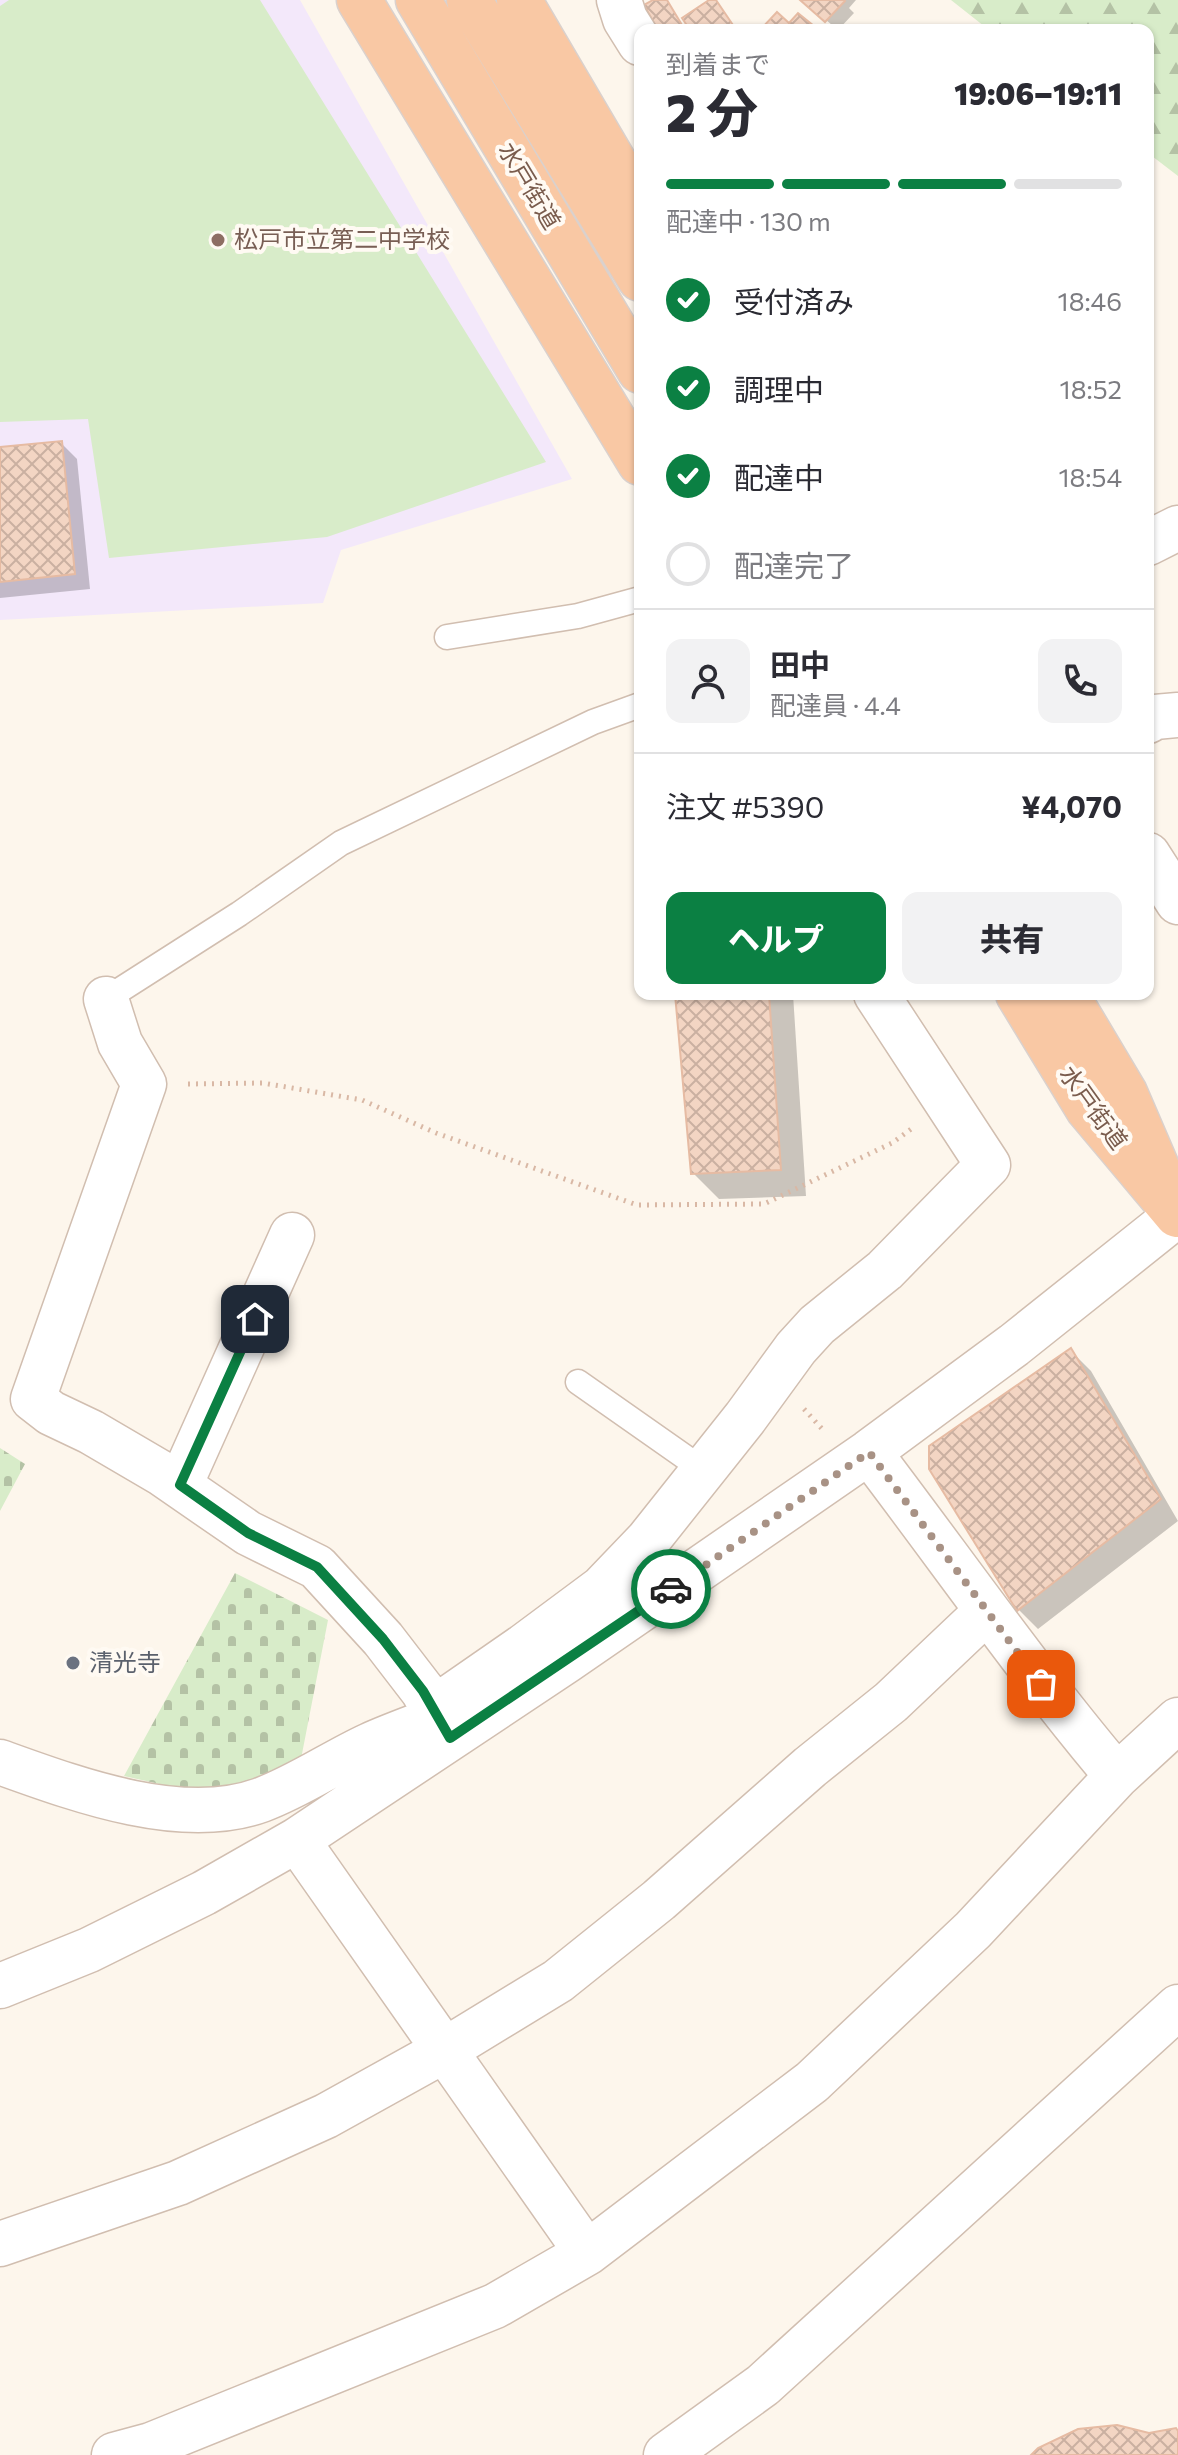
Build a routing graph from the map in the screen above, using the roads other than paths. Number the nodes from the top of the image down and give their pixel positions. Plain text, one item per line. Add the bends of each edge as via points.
1 (359, 0) edge
2 (418, 0) edge
3 (469, 0) edge
4 (519, 0) edge
5 (619, 0) edge
6 (634, 33) edge
7 (634, 196) edge
8 (634, 269) edge
9 (634, 361) edge
10 (634, 453) edge
11 (1178, 528) edge
12 (1154, 540) edge
13 (634, 601) edge
14 (447, 637) dead end
15 (634, 707) edge
16 (1178, 715) edge
17 (1154, 718) edge
18 (1154, 864) edge
19 (1178, 902) edge
20 (106, 999) joint
21 (880, 1000) edge
22 (1022, 1000) edge
23 (1070, 1000) edge
24 (1178, 1215) edge
25 (292, 1235) dead end
26 (578, 1382) dead end
27 (869, 1452) junction
28 (702, 1469) junction
29 (180, 1485) junction
30 (986, 1612) junction
31 (1178, 1720) edge
32 (440, 1722) junction
33 (0, 1762) edge
34 (1117, 1776) junction
35 (297, 1840) junction
36 (0, 1986) edge
37 (1178, 2007) edge
38 (445, 2050) junction
39 (0, 2244) edge
40 (587, 2253) junction
41 (114, 2455) edge
42 (666, 2455) edge

1 - 10 highway
2 - 9 highway, 水戸街道
3 - 8 highway, 水戸街道
4 - 7 highway
5 - 6 street
11 - 12 street
13 - 14 lane via 578,616
15 - 20 lane via 341,843
16 - 17 street
18 - 19 street
20 - 29 street via 120,1043 144,1084 33,1399
21 - 28 street via 988,1165 885,1270 817,1325
22 - 24 highway, 水戸街道 via 1088,1109
23 - 24 highway, 水戸街道 via 1125,1093
24 - 27 street
25 - 29 street
26 - 28 lane
27 - 30 street
27 - 32 street
28 - 32 street via 648,1540 602,1588 524,1646
29 - 32 street via 248,1533 317,1567 383,1639
30 - 34 street
30 - 38 street via 891,1702 659,1900 558,1981
31 - 34 street
32 - 33 street via 369,1745 303,1781 240,1806 189,1809 140,1803 70,1787
32 - 35 street
34 - 40 street via 973,1930 812,2082
35 - 36 street via 127,1931
35 - 38 street
37 - 42 street via 763,2385
38 - 39 street via 326,2116 178,2183
38 - 40 street
40 - 41 street via 495,2306 151,2445

